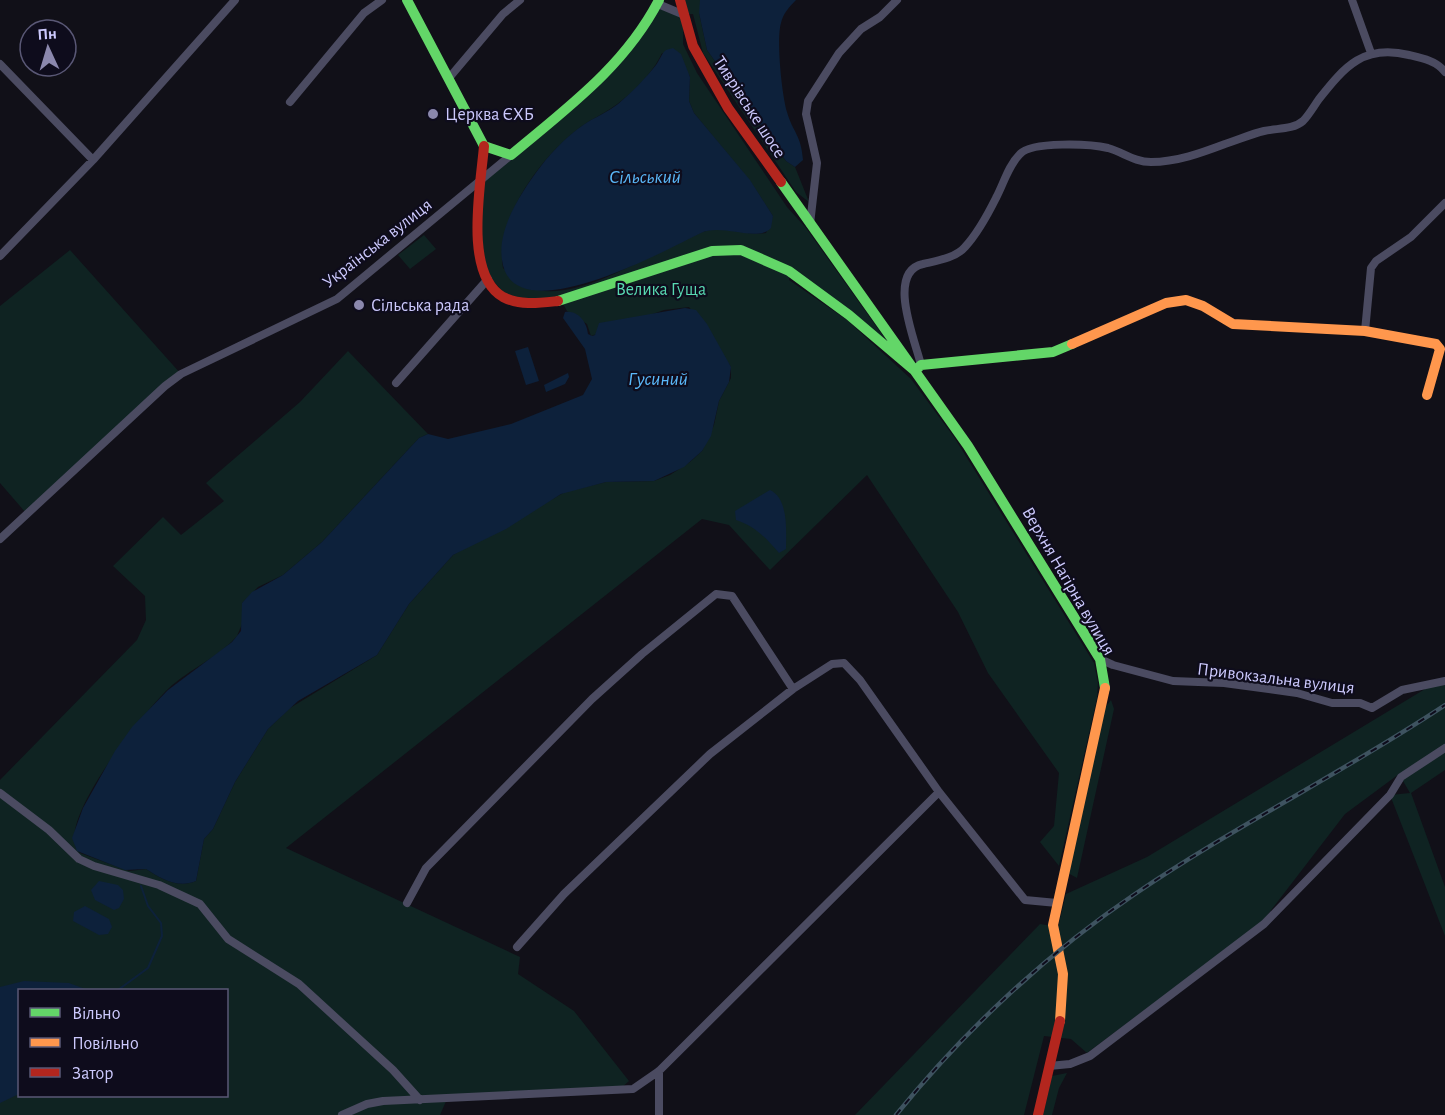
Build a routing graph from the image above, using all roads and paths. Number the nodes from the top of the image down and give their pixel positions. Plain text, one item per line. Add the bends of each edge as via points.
1 (235, 0) edge
2 (382, 0) edge
3 (407, 0) edge
4 (520, 0) edge
5 (680, 0) edge
6 (897, 0) edge
7 (1352, 0) edge
8 (659, 2) edge
9 (682, 14) junction
10 (1371, 53) junction
11 (0, 64) edge
12 (1445, 72) edge
13 (449, 78) junction
14 (290, 102) dead end
15 (484, 146) junction
16 (511, 154) junction
17 (93, 159) junction
18 (482, 180) junction
19 (1445, 203) edge
20 (810, 224) junction
21 (0, 256) edge
22 (488, 279) junction
23 (1365, 331) junction
24 (918, 368) junction
25 (396, 383) dead end
26 (1427, 395) dead end
27 (0, 539) edge
28 (1100, 659) junction
29 (1445, 681) edge
30 (793, 689) junction
31 (1445, 748) edge
32 (939, 792) junction
33 (0, 793) edge
34 (407, 903) dead end
35 (1057, 903) junction
36 (517, 947) dead end
37 (1049, 1066) junction
38 (659, 1071) junction
39 (420, 1100) junction
40 (342, 1115) edge
41 (659, 1115) edge
42 (1038, 1115) edge

1 - 17 street
2 - 14 street via 364,13
3 - 13 street
4 - 13 street via 497,20
5 - 9 street, Тиврівське шосе
6 - 20 street via 839,53 808,101 817,163
7 - 10 street
8 - 9 street
8 - 16 street, Українська вулиця via 617,63
9 - 20 street, Тиврівське шосе via 693,46 728,108
10 - 12 street via 1406,54 1425,59
10 - 24 street via 1339,73 1302,122 1263,131 1188,158 1149,162 1087,144 1022,151 963,249 916,265 904,280 903,293
11 - 17 street
13 - 15 street
15 - 16 street
15 - 18 street
16 - 18 street, Українська вулиця
17 - 21 street
18 - 22 street via 476,247
18 - 27 street, Українська вулиця via 337,299 181,374
19 - 23 street via 1428,223 1371,268
20 - 24 street, Верхня Нагірна вулиця
22 - 24 street via 511,301 550,304 712,252 750,252 789,271
22 - 25 street
23 - 24 street via 1233,324 1186,300 1166,303 1053,352
23 - 26 street via 1436,344 1439,357
24 - 28 street, Верхня Нагірна вулиця
28 - 29 street, Привокзальна вулиця via 1173,681 1224,683 1372,708 1402,690
28 - 35 street, Верхня Нагірна вулиця via 1104,699
30 - 32 street via 832,664 844,663
30 - 34 street via 732,596 716,594 592,699 426,868
30 - 36 street via 710,754 564,894
31 - 37 street via 1401,777 1390,795 1264,924 1090,1056 1070,1064
32 - 35 street via 1025,900
32 - 38 street
33 - 39 street via 49,830 79,859 159,885 200,904 228,939 299,984
35 - 37 street, Верхня Нагірна вулиця via 1053,933 1062,964 1061,1015
37 - 42 street, Верхня Нагірна вулиця
38 - 39 street via 633,1089
38 - 41 street
39 - 40 street via 375,1102

